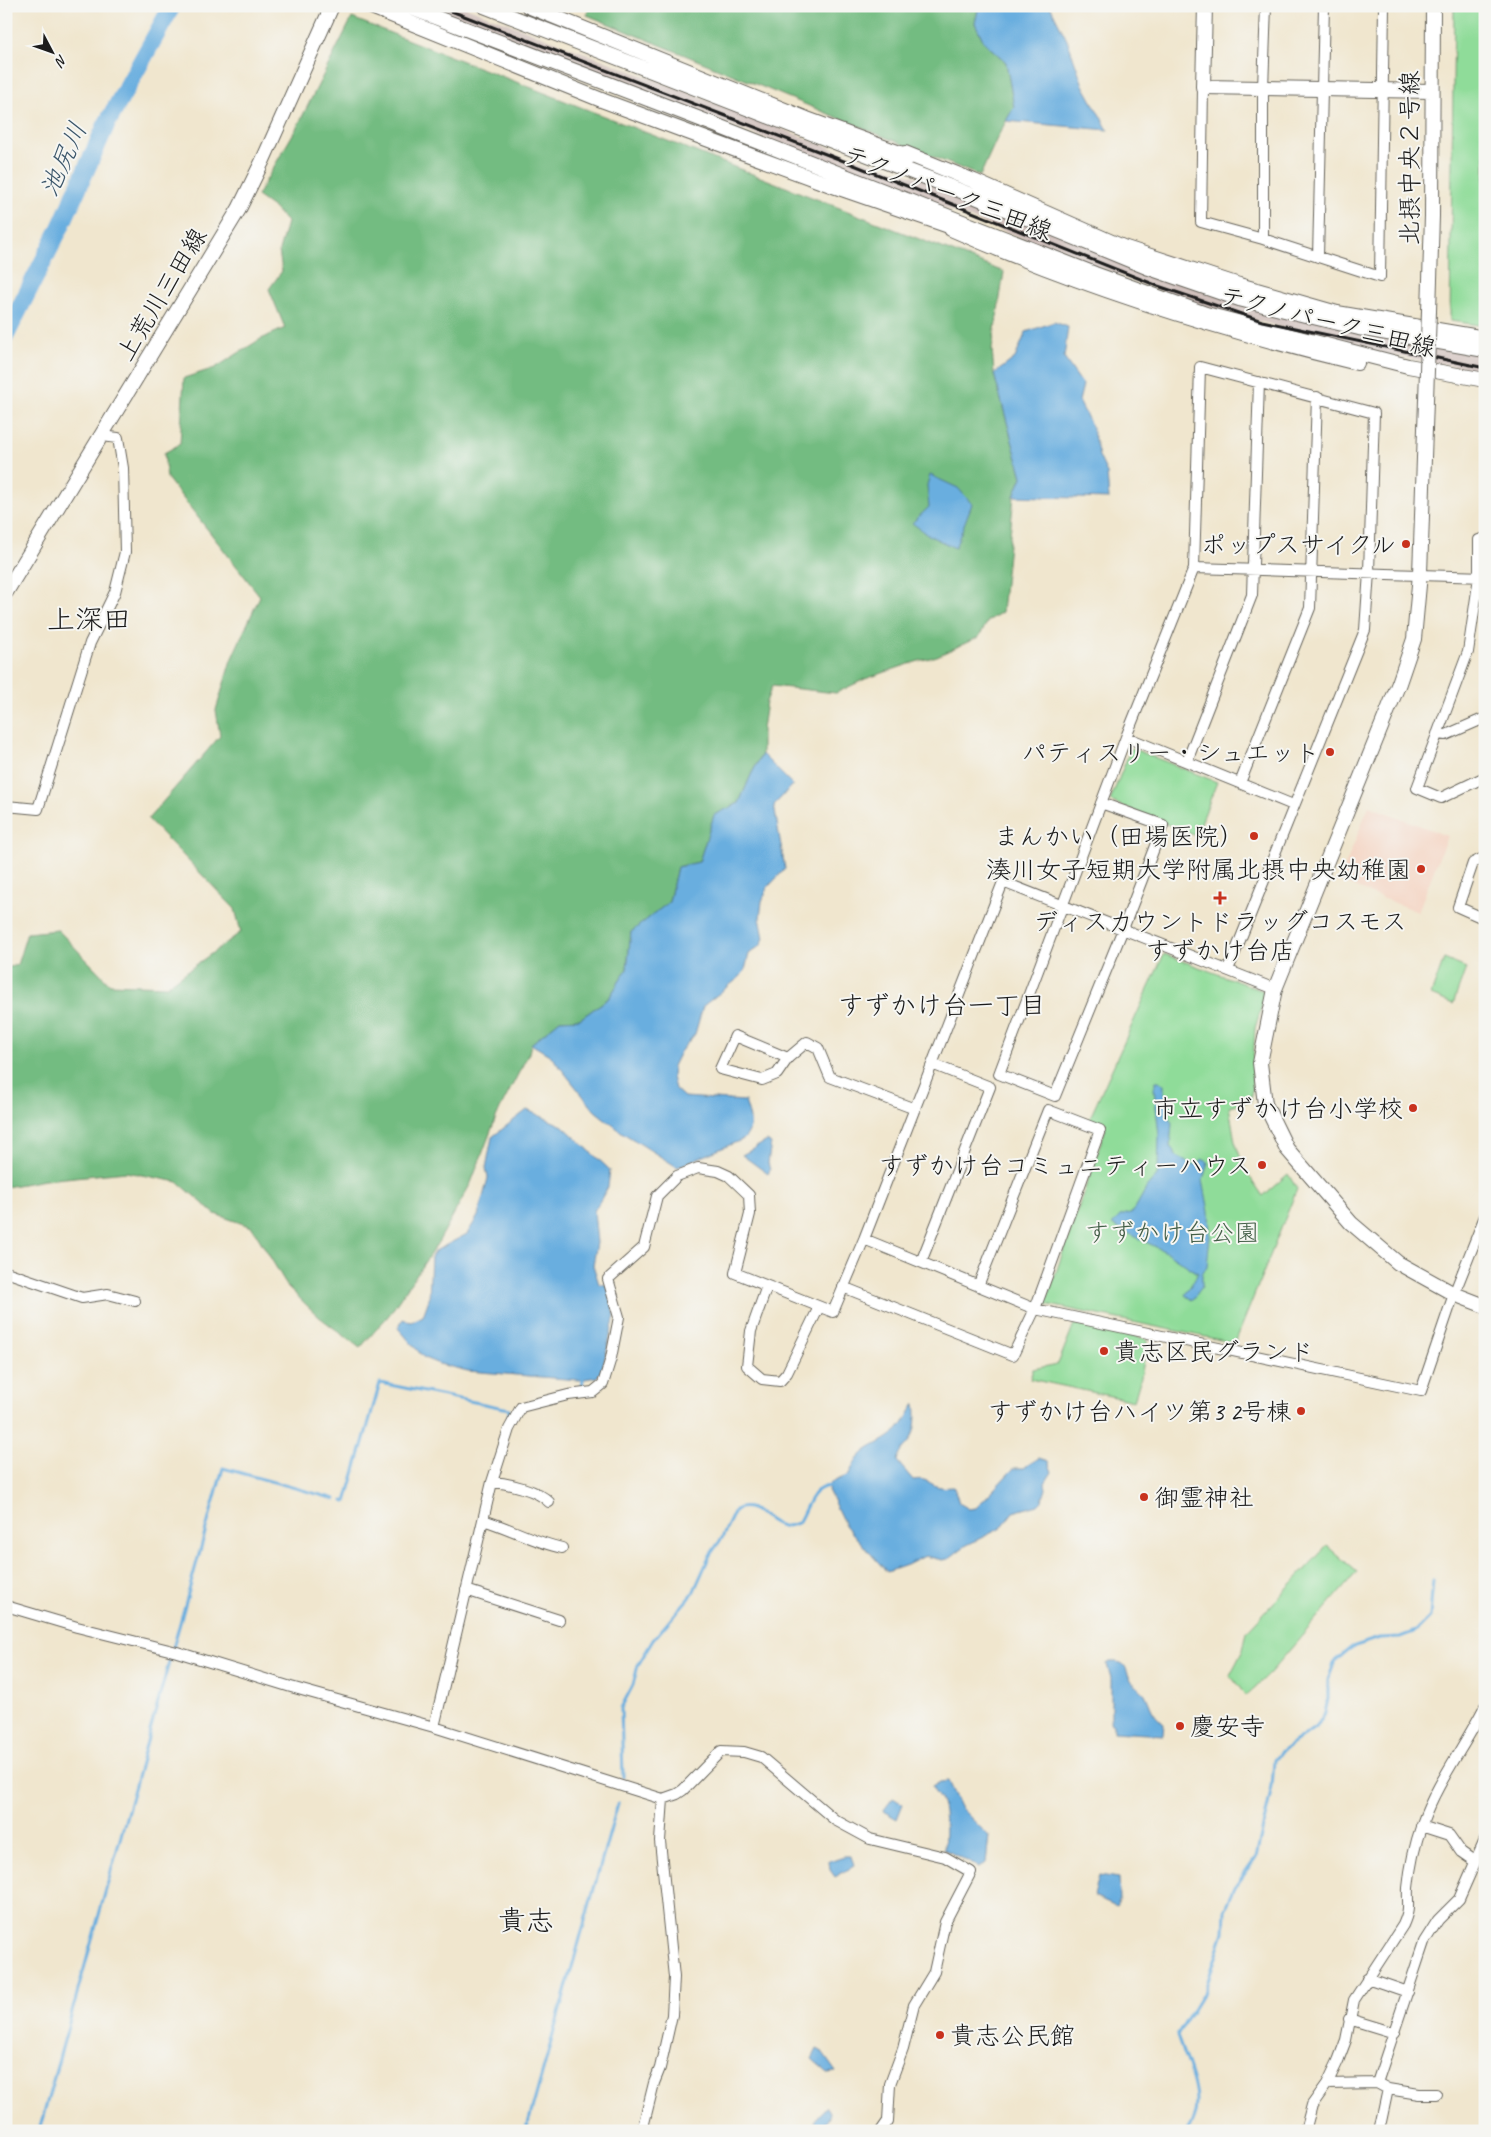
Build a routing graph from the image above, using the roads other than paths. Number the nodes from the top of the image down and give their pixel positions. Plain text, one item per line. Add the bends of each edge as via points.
1 (332, 6) edge
2 (369, 6) edge
3 (406, 6) edge
4 (484, 6) edge
5 (528, 6) edge
6 (1205, 6) edge
7 (1266, 6) edge
8 (1324, 6) edge
9 (1384, 6) edge
10 (1433, 6) edge
11 (1203, 87) junction
12 (1263, 88) junction
13 (1322, 89) junction
14 (1384, 91) junction
15 (1432, 91) junction
16 (905, 153) junction
17 (961, 191) junction
18 (937, 222) junction
19 (1263, 239) junction
20 (1318, 257) junction
21 (1068, 263) junction
22 (1485, 338) edge
23 (1485, 350) edge
24 (1485, 380) edge
25 (1258, 382) junction
26 (1485, 388) edge
27 (1317, 397) junction
28 (102, 436) junction
29 (1485, 538) edge
30 (1194, 568) junction
31 (1254, 569) junction
32 (1312, 571) junction
33 (1369, 572) junction
34 (1420, 574) junction
35 (1482, 576) edge
36 (6, 592) edge
37 (1485, 718) edge
38 (1437, 734) junction
39 (1126, 737) junction
40 (1187, 762) junction
41 (1485, 777) edge
42 (1240, 783) junction
43 (1101, 803) junction
44 (1294, 805) junction
45 (6, 806) edge
46 (1485, 857) edge
47 (1063, 904) junction
48 (1485, 919) edge
49 (1123, 929) junction
50 (1228, 970) junction
51 (1276, 989) junction
52 (788, 1058) junction
53 (932, 1064) junction
54 (915, 1109) junction
55 (1485, 1216) edge
56 (1481, 1235) edge
57 (864, 1240) junction
58 (921, 1262) junction
59 (6, 1272) edge
60 (767, 1286) junction
61 (978, 1286) junction
62 (843, 1287) junction
63 (1454, 1294) junction
64 (136, 1301) dead end
65 (1485, 1306) edge
66 (819, 1307) junction
67 (1035, 1308) junction
68 (492, 1482) junction
69 (549, 1502) dead end
70 (483, 1520) junction
71 (562, 1548) dead end
72 (466, 1590) junction
73 (6, 1606) edge
74 (559, 1620) dead end
75 (1485, 1706) edge
76 (434, 1727) junction
77 (663, 1798) junction
78 (1421, 1826) junction
79 (1485, 1840) edge
80 (1474, 1861) junction
81 (1367, 1978) junction
82 (1408, 1992) junction
83 (1349, 2019) junction
84 (1394, 2033) junction
85 (1377, 2083) junction
86 (1327, 2084) junction
87 (1388, 2089) junction
88 (1436, 2094) dead end
89 (642, 2131) edge
90 (881, 2131) edge
91 (1305, 2131) edge
92 (1379, 2131) edge

1 - 28 main road, 上荒川三田線 via 239,209
2 - 18 main road via 604,101
3 - 21 main road, テクノパーク三田線
4 - 17 main road, テクノパーク三田線
5 - 16 main road via 807,120
6 - 11 main road
7 - 12 street
8 - 13 street
9 - 14 street
10 - 15 main road, 北摂中央２号線
11 - 12 main road
11 - 19 street via 1201,222
12 - 13 main road
12 - 19 street
13 - 14 main road
13 - 20 street
14 - 15 main road
14 - 20 street via 1380,277
15 - 34 main road, 北摂中央２号線, bridge via 1432,216
16 - 17 main road via 943,175
16 - 22 main road via 1123,247 1240,285 1337,313
17 - 23 main road, テクノパーク三田線 via 1149,268 1239,299 1359,328
18 - 21 main road
18 - 26 main road via 998,250 1177,314 1302,350 1410,375
19 - 20 street
21 - 24 main road, テクノパーク三田線 via 1206,314 1408,366
25 - 27 street
25 - 30 street via 1200,366
25 - 31 street
27 - 32 street
27 - 33 street via 1374,413
28 - 36 main road, 上荒川三田線
28 - 45 street via 118,438 123,468 125,552 115,592 90,643 38,809
29 - 35 street via 1479,540
30 - 31 street
30 - 39 street
31 - 32 street
31 - 40 street via 1252,595
32 - 33 street
32 - 42 street via 1310,608
33 - 34 street
33 - 44 street via 1365,630
34 - 35 street
34 - 51 main road via 1414,640
35 - 38 street via 1468,652
37 - 38 street via 1446,735
38 - 41 street via 1417,788 1441,798
39 - 40 street
39 - 43 street
40 - 42 street
42 - 44 street
43 - 47 street
43 - 49 street via 1163,825
44 - 50 street
46 - 48 street via 1473,863 1458,907
47 - 49 street
47 - 49 street via 999,1074 1055,1096
47 - 53 street via 1003,882
49 - 50 street
50 - 51 street
51 - 63 main road via 1260,1063 1265,1104 1287,1148 1351,1223 1398,1263
52 - 52 street via 736,1036 720,1069 762,1080 777,1074
52 - 54 street via 807,1042 818,1048 830,1077
53 - 54 street
53 - 58 street via 990,1087
54 - 57 street
55 - 56 street
56 - 63 street
57 - 58 street
57 - 62 street
58 - 61 street
59 - 64 street via 82,1298 108,1294
60 - 66 street
60 - 66 street via 751,1331 747,1366 762,1379 780,1381 787,1373
60 - 68 street via 735,1273 750,1214 749,1195 718,1171 698,1168 677,1176 657,1196 644,1247 608,1279 619,1317 603,1384 593,1392 521,1407 509,1429
61 - 67 street
61 - 67 street via 1048,1110 1083,1123 1100,1130
62 - 66 street via 833,1312
62 - 67 street via 1013,1355
63 - 65 main road
63 - 67 street via 1421,1391
68 - 69 street via 513,1485 544,1496
68 - 70 street
70 - 71 street
70 - 72 street
72 - 74 street
72 - 76 street
73 - 76 street via 172,1650
75 - 78 street via 1432,1800
76 - 77 street
77 - 89 street via 660,1841 674,1977 672,2021
77 - 90 street via 683,1790 721,1751 744,1752 761,1757 835,1820 870,1839 945,1857 971,1872 945,1922 934,1972 914,2005 890,2084 888,2121
78 - 80 street via 1448,1836 1461,1852
78 - 81 street via 1412,1859 1409,1911
79 - 80 street
80 - 82 street via 1459,1899 1438,1920 1424,1942
81 - 82 street
81 - 83 street via 1354,2000
82 - 84 street
83 - 84 street
83 - 86 street via 1346,2040
84 - 85 street
85 - 86 street
85 - 87 street
86 - 91 street via 1312,2105
87 - 88 street
87 - 92 street

